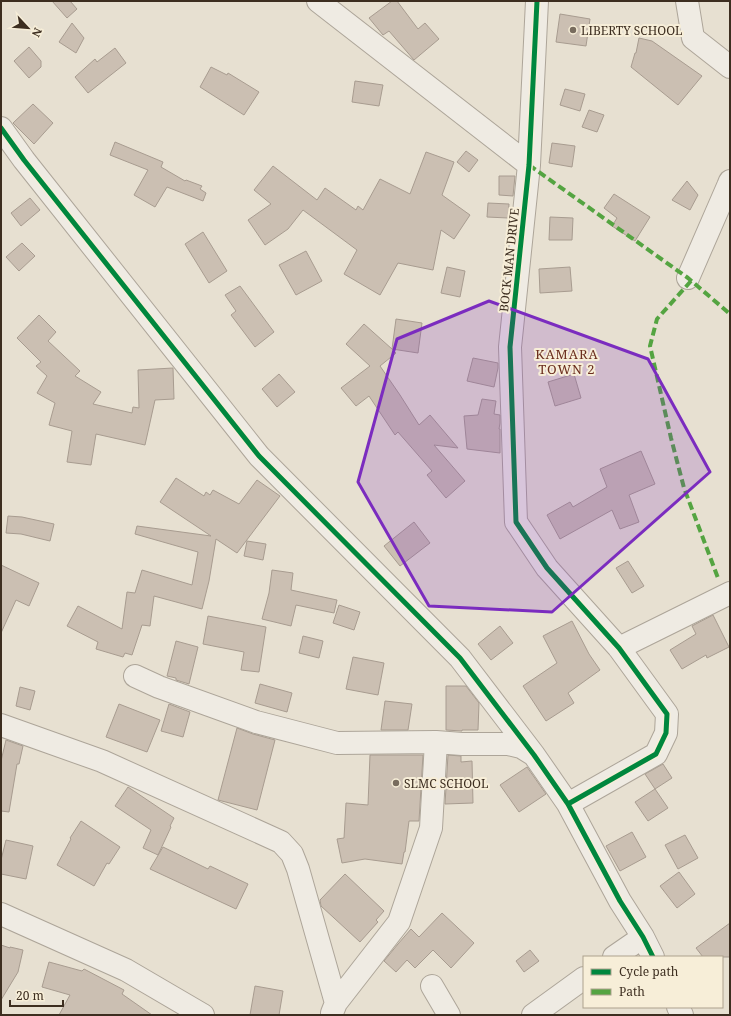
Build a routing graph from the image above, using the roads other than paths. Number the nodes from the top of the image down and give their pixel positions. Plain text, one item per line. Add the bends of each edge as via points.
1 (318, 1) edge
2 (537, 1) edge
3 (687, 1) edge
4 (730, 67) edge
5 (1, 128) edge
6 (529, 165) junction
7 (730, 181) edge
8 (688, 278) dead end
9 (730, 593) edge
10 (619, 648) junction
11 (135, 676) dead end
12 (1, 725) edge
13 (436, 742) junction
14 (534, 754) junction
15 (568, 804) junction
16 (1, 914) edge
17 (643, 937) junction
18 (615, 956) edge
19 (652, 956) edge
20 (583, 979) edge
21 (432, 986) dead end
22 (334, 1009) edge
23 (203, 1015) edge
24 (449, 1015) edge
25 (533, 1015) edge

1 - 6 street
2 - 6 street, BOCK MAN DRIVE
3 - 4 street via 693,38
5 - 14 street via 259,456 460,658
6 - 10 street, BOCK MAN DRIVE via 510,347 516,522 547,568
7 - 8 street
9 - 10 street
10 - 15 street via 667,714 666,733 656,754
11 - 13 street via 256,722 337,743
12 - 22 street via 102,762 281,842 292,854 298,869
13 - 14 street via 508,744
13 - 22 street via 431,828 399,922
14 - 15 street
15 - 17 street via 620,901
16 - 23 street via 126,970
17 - 18 street
17 - 19 street
20 - 25 street
21 - 24 street

